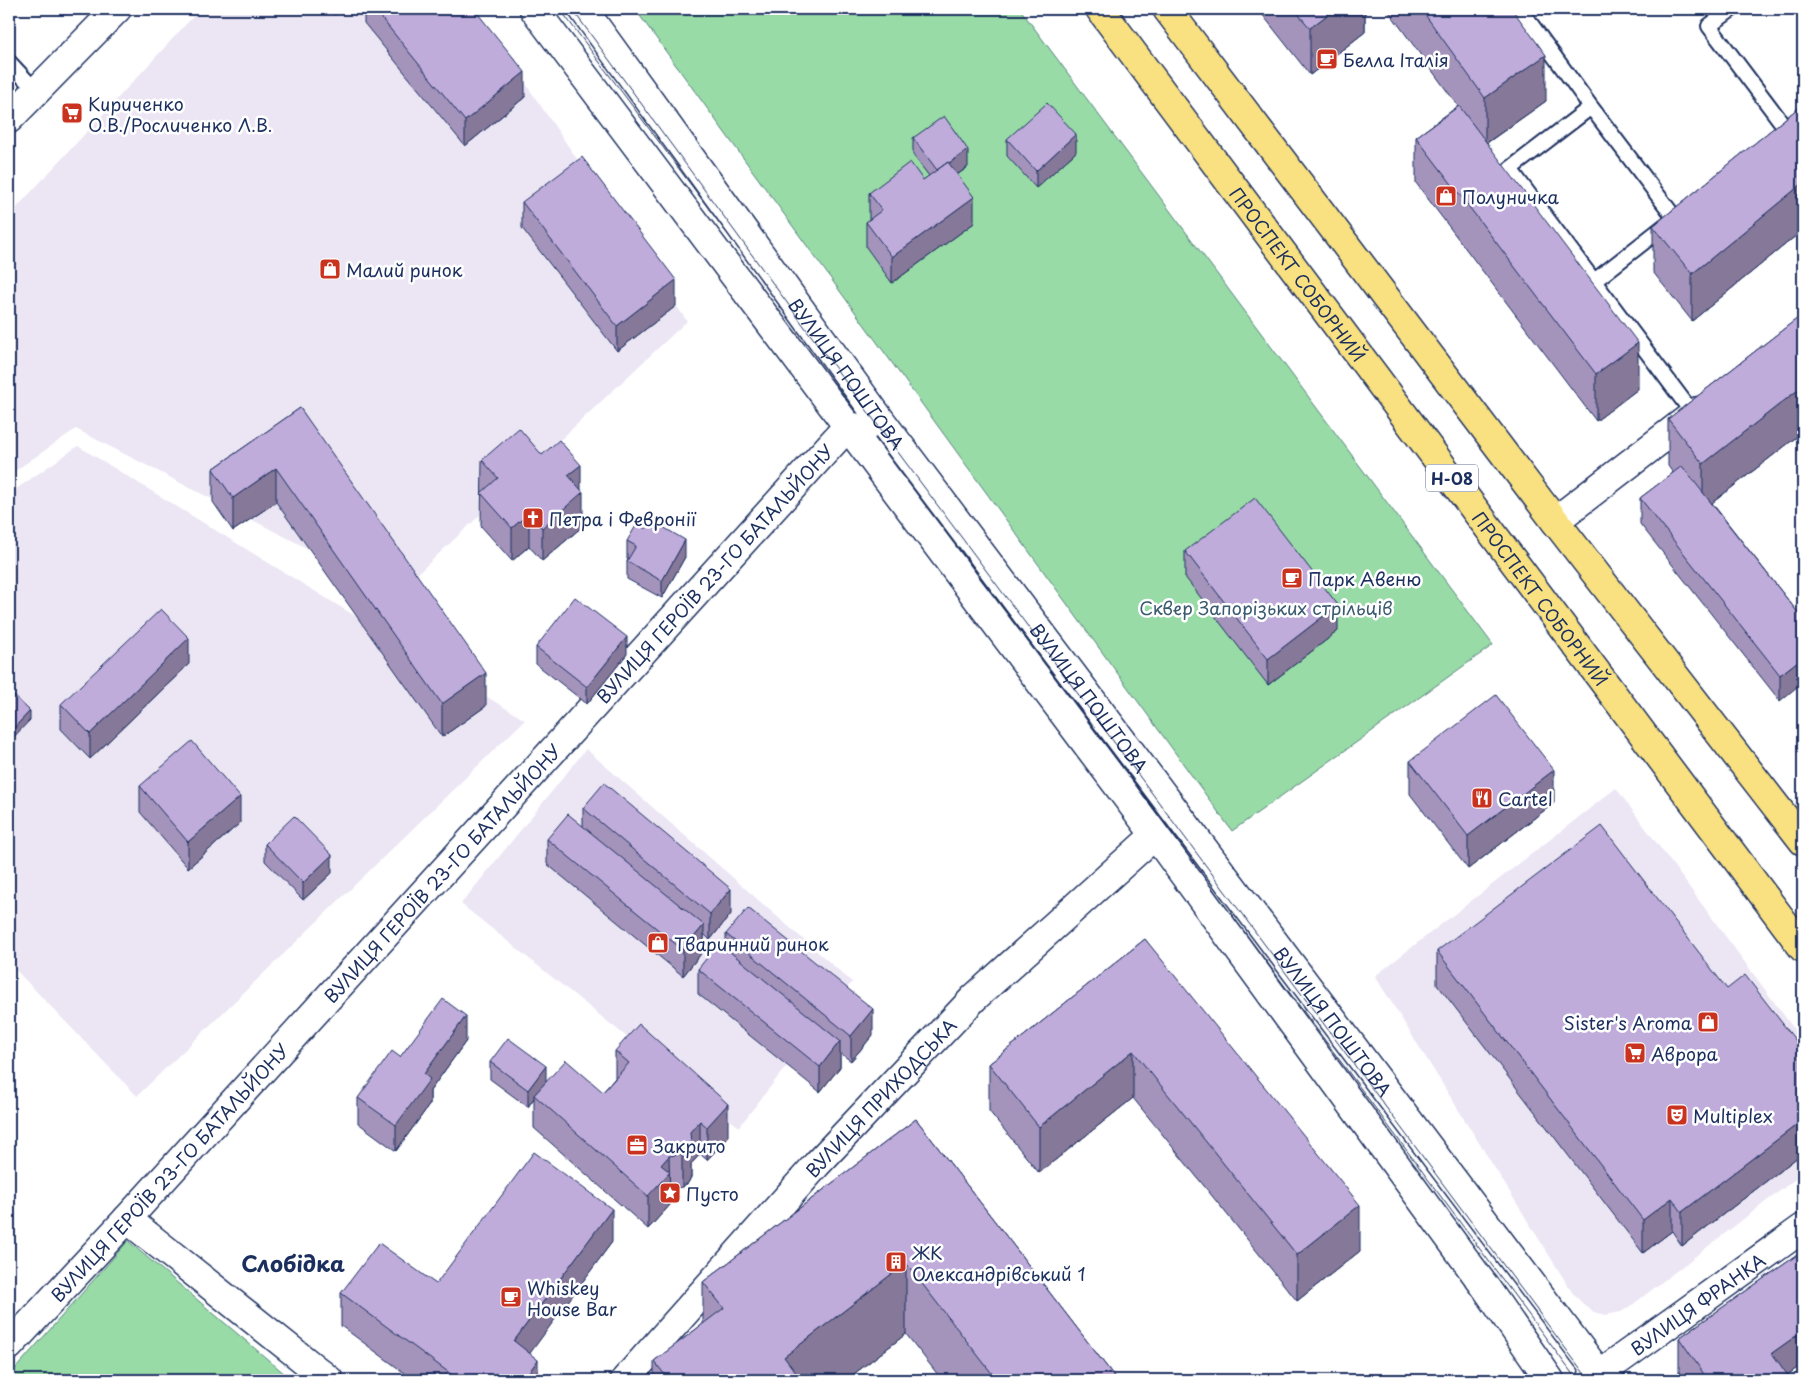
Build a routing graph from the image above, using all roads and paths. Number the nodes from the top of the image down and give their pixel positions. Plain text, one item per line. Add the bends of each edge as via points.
1 (117, 9) edge
2 (534, 9) edge
3 (583, 9) edge
4 (1100, 9) edge
5 (1167, 9) edge
6 (1520, 9) edge
7 (1732, 9) edge
8 (9, 62) edge
9 (36, 91) junction
10 (1591, 107) junction
11 (9, 119) edge
12 (1803, 119) edge
13 (1593, 282) junction
14 (1717, 397) edge
15 (1694, 415) junction
16 (882, 422) junction
17 (848, 426) junction
18 (1554, 521) junction
19 (1155, 834) junction
20 (1803, 841) edge
21 (1803, 948) edge
22 (127, 1219) junction
23 (1803, 1228) edge
24 (9, 1346) edge
25 (1598, 1378) edge
26 (328, 1380) edge
27 (625, 1380) edge
28 (1550, 1380) edge

1 - 9 street
2 - 17 street, ВУЛИЦЯ ПОШТОВА
3 - 16 street, ВУЛИЦЯ ПОШТОВА
4 - 21 main road, ПРОСПЕКТ СОБОРНИЙ / Н-08
5 - 18 main road
6 - 10 lane
7 - 12 lane via 1710,26 1788,131
8 - 9 lane
9 - 11 street
10 - 13 lane via 1510,169
10 - 13 lane via 1679,215
13 - 15 lane
14 - 15 street
15 - 18 street
16 - 17 street via 873,431
16 - 25 street, ВУЛИЦЯ ПОШТОВА
17 - 19 street, ВУЛИЦЯ ПОШТОВА
17 - 22 street, ВУЛИЦЯ ГЕРОЇВ 23-ГО БАТАЛЬЙОНУ
18 - 20 main road
19 - 27 street, ВУЛИЦЯ ПРИХОДСЬКА via 974,998 817,1164
19 - 28 street, ВУЛИЦЯ ПОШТОВА
22 - 24 street, ВУЛИЦЯ ГЕРОЇВ 23-ГО БАТАЛЬЙОНУ
22 - 26 street
23 - 25 street, ВУЛИЦЯ ФРАНКА

